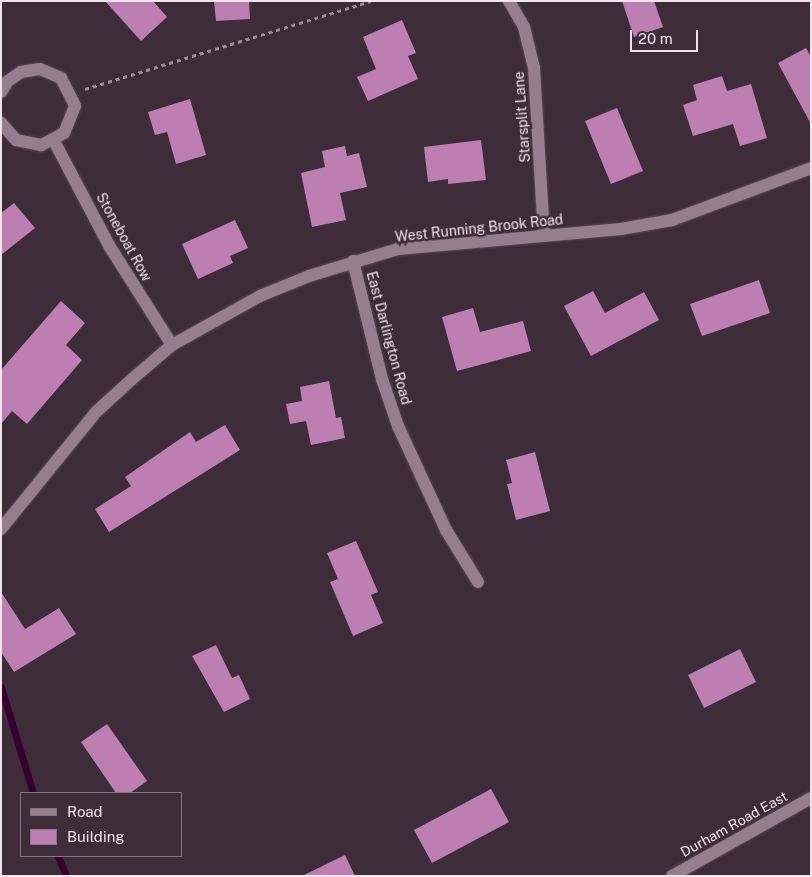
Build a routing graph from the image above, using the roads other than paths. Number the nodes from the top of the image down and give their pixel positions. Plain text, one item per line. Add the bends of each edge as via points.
1 (509, 1) edge
2 (1, 92) edge
3 (1, 123) edge
4 (54, 141) junction
5 (811, 168) edge
6 (544, 236) junction
7 (353, 261) junction
8 (172, 345) junction
9 (1, 529) edge
10 (478, 582) dead end
11 (811, 798) edge
12 (672, 876) edge

1 - 6 street, Starsplit Lane via 524,26 534,68
2 - 4 street via 8,81 20,72 40,69 61,78 72,93 72,121
3 - 4 street via 16,140 27,144
4 - 8 street, Stoneboat Row via 110,247
5 - 6 street, West Running Brook Road via 672,220
6 - 7 street, West Running Brook Road via 415,247
7 - 8 street, West Running Brook Road via 260,296
7 - 10 street, East Darlington Road via 382,379 398,426 430,499
8 - 9 street, West Running Brook Road via 96,412
11 - 12 street, Durham Road East

